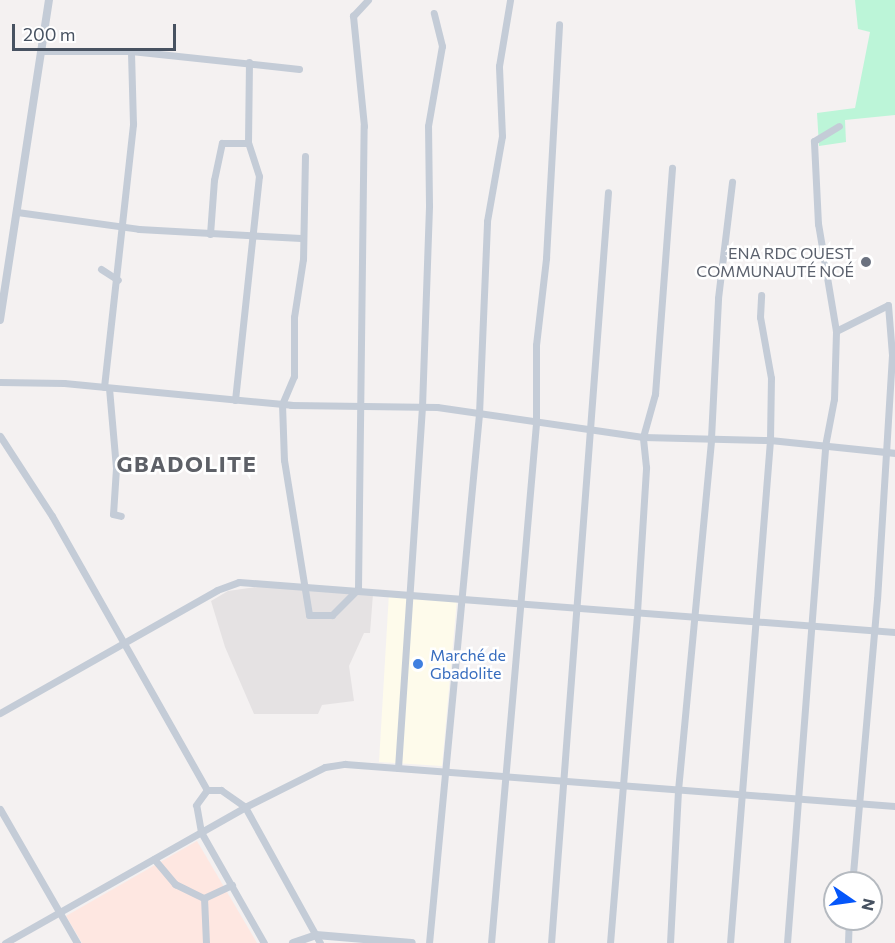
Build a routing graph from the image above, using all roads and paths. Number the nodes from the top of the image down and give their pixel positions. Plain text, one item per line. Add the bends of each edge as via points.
1 (49, 0) edge
2 (368, 0) edge
3 (510, 0) edge
4 (434, 13) dead end
5 (559, 24) dead end
6 (41, 51) junction
7 (131, 51) junction
8 (249, 62) junction
9 (299, 69) dead end
10 (839, 126) dead end
11 (248, 143) junction
12 (305, 156) dead end
13 (672, 168) dead end
14 (732, 182) dead end
15 (608, 192) dead end
16 (16, 212) junction
17 (120, 226) junction
18 (210, 234) junction
19 (250, 237) junction
20 (301, 238) junction
21 (101, 269) dead end
22 (118, 280) junction
23 (761, 295) dead end
24 (0, 318) edge
25 (836, 331) junction
26 (0, 382) edge
27 (107, 388) junction
28 (236, 400) junction
29 (282, 404) junction
30 (362, 406) junction
31 (422, 407) junction
32 (479, 414) junction
33 (536, 423) junction
34 (589, 430) junction
35 (0, 436) edge
36 (643, 436) junction
37 (711, 438) junction
38 (770, 440) junction
39 (825, 446) junction
40 (885, 452) junction
41 (895, 453) edge
42 (121, 516) dead end
43 (302, 585) junction
44 (358, 589) junction
45 (409, 592) junction
46 (460, 596) junction
47 (518, 601) junction
48 (578, 606) junction
49 (637, 612) junction
50 (695, 617) junction
51 (755, 622) junction
52 (810, 626) junction
53 (874, 629) junction
54 (895, 632) edge
55 (121, 644) junction
56 (0, 713) edge
57 (398, 768) junction
58 (443, 772) junction
59 (504, 776) junction
60 (561, 781) junction
61 (623, 785) junction
62 (207, 790) junction
63 (678, 790) junction
64 (742, 794) junction
65 (801, 799) junction
66 (858, 803) junction
67 (895, 806) edge
68 (245, 807) junction
69 (0, 810) edge
70 (201, 832) junction
71 (154, 859) junction
72 (853, 871) edge
73 (231, 885) junction
74 (204, 897) junction
75 (60, 912) junction
76 (318, 939) edge
77 (5, 943) edge
78 (76, 943) edge
79 (206, 943) edge
80 (264, 943) edge
81 (293, 943) edge
82 (412, 943) edge
83 (429, 943) edge
84 (491, 943) edge
85 (551, 943) edge
86 (610, 943) edge
87 (670, 943) edge
88 (730, 943) edge
89 (787, 943) edge

1 - 6 street
2 - 30 street via 353,16 364,126
3 - 32 street via 499,66 502,136 487,221
4 - 31 street via 442,46 428,126
5 - 33 street via 546,258 536,345
6 - 7 street
6 - 16 street
7 - 8 street
7 - 17 street via 134,112 125,222
8 - 9 street
8 - 11 street
10 - 25 street via 814,141 818,224
11 - 18 street via 222,143 214,180
11 - 19 street via 259,176
12 - 20 street
13 - 36 street via 656,385
14 - 37 street via 718,298
15 - 34 street
16 - 17 street
16 - 24 street
17 - 18 street
17 - 22 street
18 - 19 street
19 - 20 street
19 - 28 street
20 - 29 street via 303,258 294,318 294,375
21 - 22 street
22 - 27 street
23 - 38 street via 760,317 771,378
25 - 39 street via 834,399
25 - 40 street via 888,305 892,356
26 - 27 street
27 - 28 street
27 - 42 street via 116,468 113,514
28 - 29 street
29 - 30 street
29 - 43 street via 284,460
30 - 31 street
30 - 44 street
31 - 32 street
31 - 45 street
32 - 33 street
32 - 46 street
33 - 34 street
33 - 47 street
34 - 36 street
34 - 48 street
35 - 55 street via 52,516
36 - 37 street
36 - 49 street via 646,467
37 - 38 street
37 - 50 street
38 - 39 street
38 - 51 street
39 - 40 street
39 - 52 street
40 - 41 street
40 - 53 street
43 - 44 street
43 - 44 street via 309,615 332,615
43 - 55 street via 239,582 217,590
44 - 45 street
45 - 46 street
45 - 57 street
46 - 47 street
46 - 58 street
47 - 48 street
47 - 59 street
48 - 49 street
48 - 60 street
49 - 50 street
49 - 61 street
50 - 51 street
50 - 63 street
51 - 52 street
51 - 64 street
52 - 53 street
52 - 65 street
53 - 54 street
53 - 66 street
55 - 56 street
55 - 62 street
57 - 58 street
57 - 68 street via 345,764 325,767
58 - 59 street
58 - 83 street
59 - 60 street
59 - 84 street
60 - 61 street
60 - 85 street
61 - 63 street
61 - 86 street
62 - 68 street via 221,790
62 - 70 street via 196,805
63 - 64 street
63 - 87 street
64 - 65 street
64 - 88 street
65 - 66 street
65 - 89 street
66 - 67 street
66 - 72 street
68 - 70 street
68 - 76 street
69 - 75 street
70 - 71 street
70 - 73 street
71 - 74 street via 175,884
71 - 75 street
73 - 74 street
73 - 80 street
74 - 79 street
75 - 77 street
75 - 78 street
76 - 81 street
76 - 82 street

